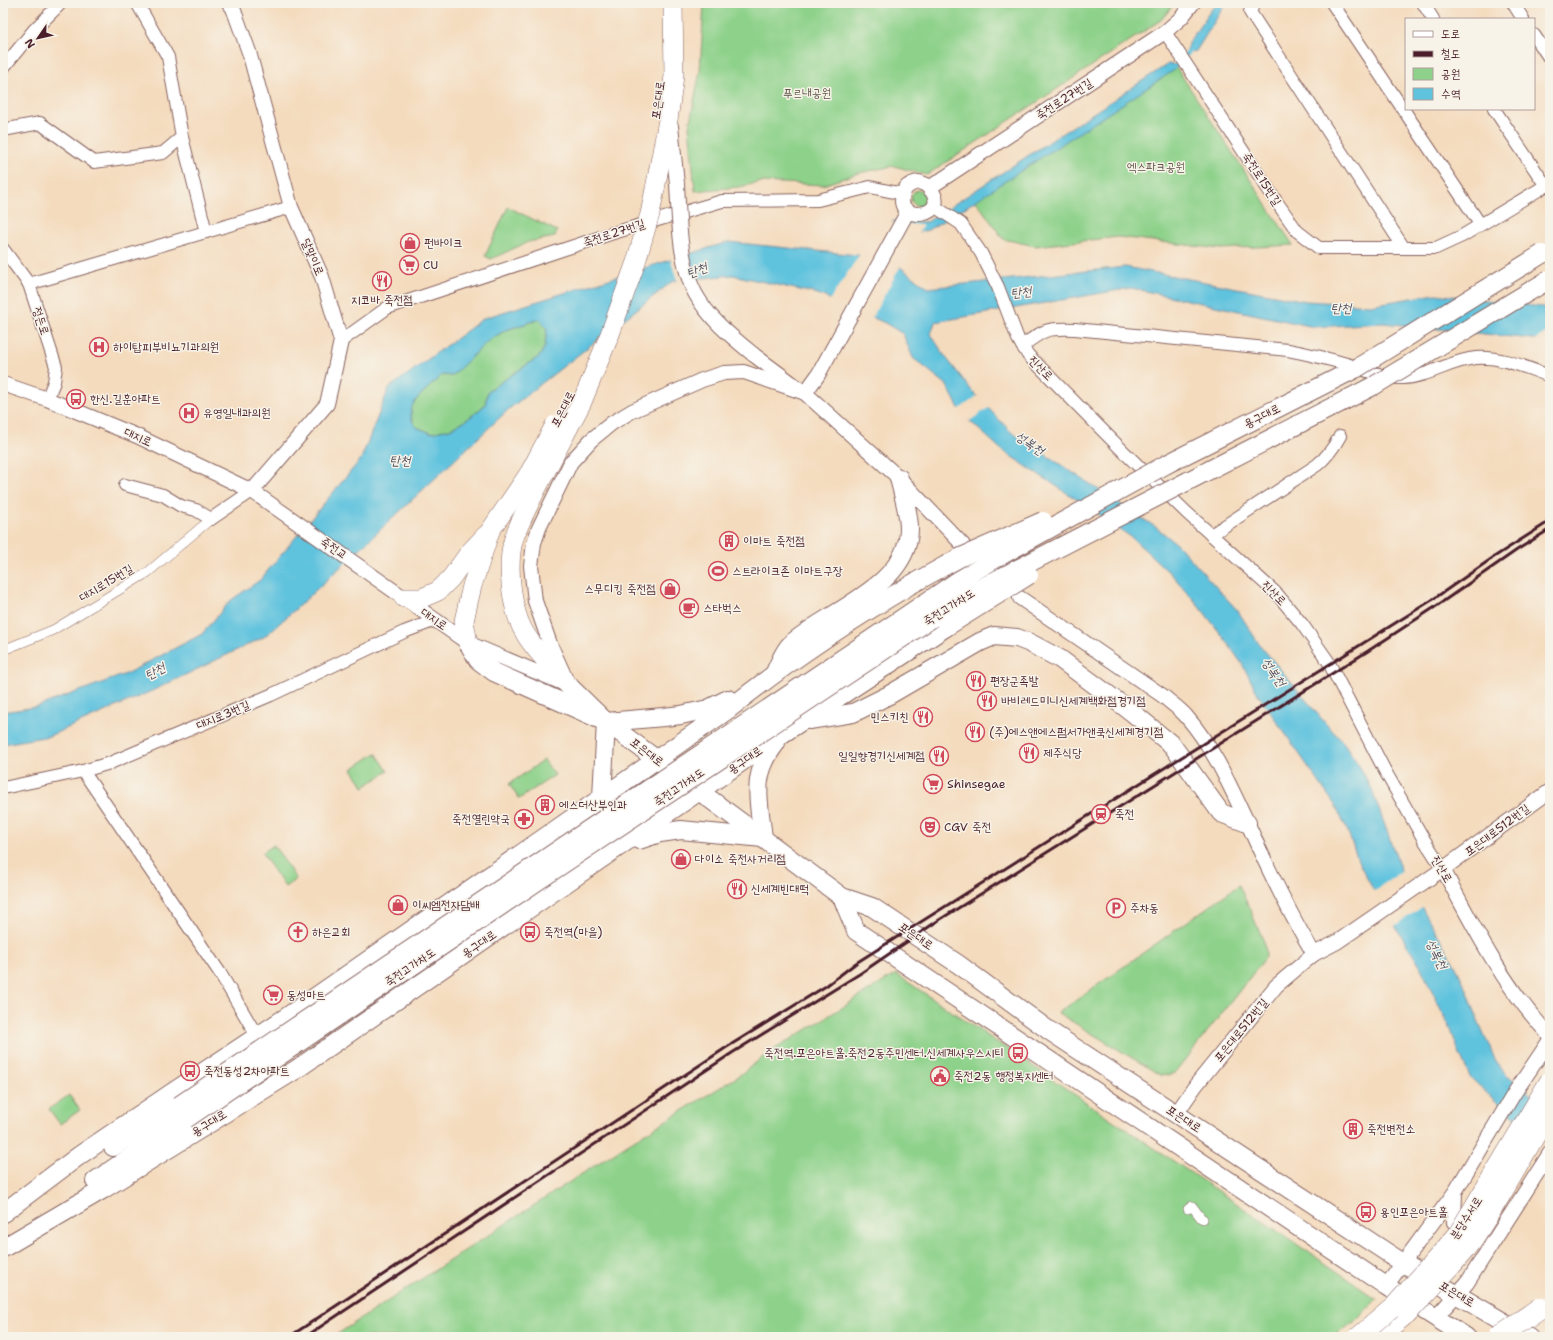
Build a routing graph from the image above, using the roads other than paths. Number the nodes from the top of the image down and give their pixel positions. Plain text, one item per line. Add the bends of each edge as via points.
1 (61, 3) edge
2 (137, 3) edge
3 (229, 3) edge
4 (661, 3) edge
5 (673, 3) edge
6 (1193, 3) edge
7 (1254, 3) edge
8 (1332, 3) edge
9 (1423, 3) edge
10 (1513, 3) edge
11 (1432, 18) edge
12 (1522, 18) edge
13 (1166, 32) junction
14 (1535, 36) edge
15 (1550, 59) edge
16 (3, 68) edge
17 (670, 110) junction
18 (1495, 110) edge
19 (3, 129) edge
20 (182, 137) junction
21 (1548, 184) edge
22 (650, 188) junction
23 (929, 188) junction
24 (903, 194) junction
25 (291, 207) junction
26 (939, 209) junction
27 (908, 211) junction
28 (1480, 224) junction
29 (206, 232) junction
30 (3, 248) edge
31 (1404, 248) junction
32 (1546, 252) edge
33 (1550, 279) edge
34 (29, 284) junction
35 (341, 341) junction
36 (1025, 350) junction
37 (1550, 376) edge
38 (3, 384) edge
39 (805, 393) junction
40 (47, 400) junction
41 (1340, 436) dead end
42 (1167, 464) junction
43 (536, 476) junction
44 (900, 478) junction
45 (1188, 481) junction
46 (125, 485) dead end
47 (252, 491) junction
48 (268, 502) joint
49 (211, 519) junction
50 (490, 531) junction
51 (1211, 535) junction
52 (963, 545) dead end
53 (402, 596) junction
54 (1020, 598) dead end
55 (436, 620) junction
56 (468, 643) junction
57 (3, 650) edge
58 (768, 678) junction
59 (569, 686) junction
60 (729, 709) junction
61 (804, 720) junction
62 (606, 722) junction
63 (782, 734) junction
64 (765, 746) junction
65 (656, 759) junction
66 (83, 771) junction
67 (3, 788) edge
68 (1550, 790) edge
69 (700, 791) junction
70 (602, 797) junction
71 (1247, 823) junction
72 (763, 838) junction
73 (620, 847) junction
74 (1443, 869) junction
75 (842, 897) junction
76 (1314, 954) junction
77 (257, 1036) junction
78 (1550, 1036) edge
79 (1550, 1040) edge
80 (1550, 1080) edge
81 (182, 1112) junction
82 (1550, 1112) edge
83 (1176, 1114) junction
84 (1550, 1153) edge
85 (1455, 1192) junction
86 (1188, 1209) dead end
87 (3, 1215) edge
88 (1204, 1219) dead end
89 (1507, 1221) junction
90 (3, 1247) edge
91 (1403, 1263) junction
92 (1386, 1286) junction
93 (1458, 1294) junction
94 (1540, 1308) dead end
95 (1436, 1318) junction
96 (1358, 1337) edge
97 (1379, 1337) edge
98 (1466, 1337) edge
99 (1498, 1337) edge
100 (1529, 1337) edge

1 - 16 street via 34,30
2 - 20 street via 168,57
3 - 25 street, 달맞이로 via 249,52
4 - 22 highway, 포은대로 via 661,79
5 - 17 highway, 포은대로 via 674,76
6 - 13 street, 죽전로27번길
7 - 31 street via 1250,12
8 - 28 street
9 - 11 street
10 - 12 street
13 - 23 street, 죽전로27번길
13 - 31 street, 죽전로15번길 via 1297,231 1319,248
14 - 15 street
17 - 22 highway, 포은대로
17 - 39 street, bridge via 681,240 688,274 695,292 711,317 724,331
18 - 21 street, 죽전로15번길
19 - 20 street via 40,123 94,162 163,153
20 - 29 street
21 - 28 street, 죽전로15번길
22 - 43 highway, 포은대로, bridge via 598,329
23 - 24 street via 925,183 914,182
23 - 26 street via 935,194
24 - 27 street via 903,203
24 - 35 street, 죽전로27번길 via 870,187 818,200 722,201 610,234 387,308
25 - 29 street
25 - 35 street, 달맞이로 via 322,277
26 - 27 street via 917,215
26 - 36 street, 진산로 via 961,224 980,253 998,287 1010,322
27 - 39 street via 818,375
28 - 31 street, 죽전로15번길 via 1436,248
29 - 34 street
30 - 34 street, 정든로
32 - 42 main road, 용구대로, bridge via 1357,368
33 - 45 main road, 용구대로, bridge via 1375,385
34 - 40 street, 정든로 via 56,367 54,382
35 - 47 street, 달맞이로 via 327,404
36 - 37 street via 1041,331 1052,328 1075,329 1288,350 1402,378 1418,376 1476,358 1499,360
36 - 51 street, 진산로 via 1124,452
38 - 40 street, 대지로
39 - 44 street
39 - 59 street via 744,372 724,373 632,410 591,440 571,462 539,528 531,566 535,602
40 - 47 street, 대지로 via 137,436
41 - 51 street via 1317,465
42 - 58 main road, bridge via 958,558 856,617
42 - 81 main road, 죽전고가차도, bridge via 959,580
43 - 50 highway, 포은대로
43 - 59 highway, 포은대로 via 514,538 510,570 513,601 518,620 526,635
44 - 52 street
44 - 58 main road via 909,530 906,546 898,562 881,583 790,645
45 - 61 main road, 용구대로, bridge via 946,626
45 - 81 main road, 죽전고가차도, bridge via 967,595 548,874
46 - 49 street via 163,495
47 - 48 street, 대지로
47 - 49 street
48 - 53 street, 죽전교
49 - 57 street, 대지로15번길 via 147,573 52,630
50 - 53 highway via 469,552 451,578 438,591 422,598
50 - 56 highway, 포은대로 via 472,586 464,621
51 - 74 street, 진산로 via 1277,594 1328,661 1393,784
53 - 55 street, 대지로
54 - 71 street via 1163,696 1185,715 1208,744
55 - 56 street, 대지로
55 - 66 street, 대지로3번길 via 404,632 271,695 110,763
56 - 59 street, 대지로
56 - 62 main road, 포은대로 via 478,660 494,672
58 - 60 main road
58 - 62 main road via 708,709 664,718
59 - 62 main road, 포은대로
60 - 64 main road via 730,727 737,737 754,746
60 - 65 main road
61 - 63 main road, 용구대로
61 - 71 main road via 853,713 980,642 994,636 1017,638 1060,659 1133,713 1172,745 1221,814
62 - 65 main road, 포은대로
62 - 70 main road
63 - 64 main road, 용구대로
63 - 72 main road via 760,768 758,796
64 - 69 main road, 용구대로
65 - 69 main road, 포은대로
65 - 70 main road
66 - 67 street, 대지로3번길
66 - 77 street via 220,973
68 - 74 street, 포은대로512번길
69 - 72 main road, 포은대로
69 - 73 main road, 용구대로
70 - 77 main road
71 - 76 street via 1293,919
72 - 73 main road via 680,830 660,833
72 - 75 main road, 포은대로
73 - 90 main road, 용구대로 via 297,1069 102,1190
74 - 76 street, 포은대로512번길 via 1336,942
74 - 78 street, 진산로 via 1496,966
75 - 83 main road, 포은대로 via 872,907 958,964 1051,1032
75 - 92 main road via 856,931
76 - 83 street, 포은대로512번길 via 1276,986 1196,1085
77 - 87 main road via 80,1155
79 - 85 street via 1526,1074
80 - 96 highway, 분당수서로, bridge via 1457,1234 1394,1306
81 - 87 main road
81 - 90 main road, 용구대로
82 - 97 highway, 분당수서로, bridge via 1504,1192 1471,1242 1407,1314
83 - 91 main road, 포은대로
84 - 89 street
85 - 89 street via 1454,1222 1476,1237
85 - 91 street
86 - 88 street via 1192,1206
89 - 93 street
91 - 92 street
91 - 93 main road, 포은대로
92 - 95 main road
93 - 95 street
93 - 100 main road, 포은대로
94 - 99 highway, bridge
95 - 98 main road

